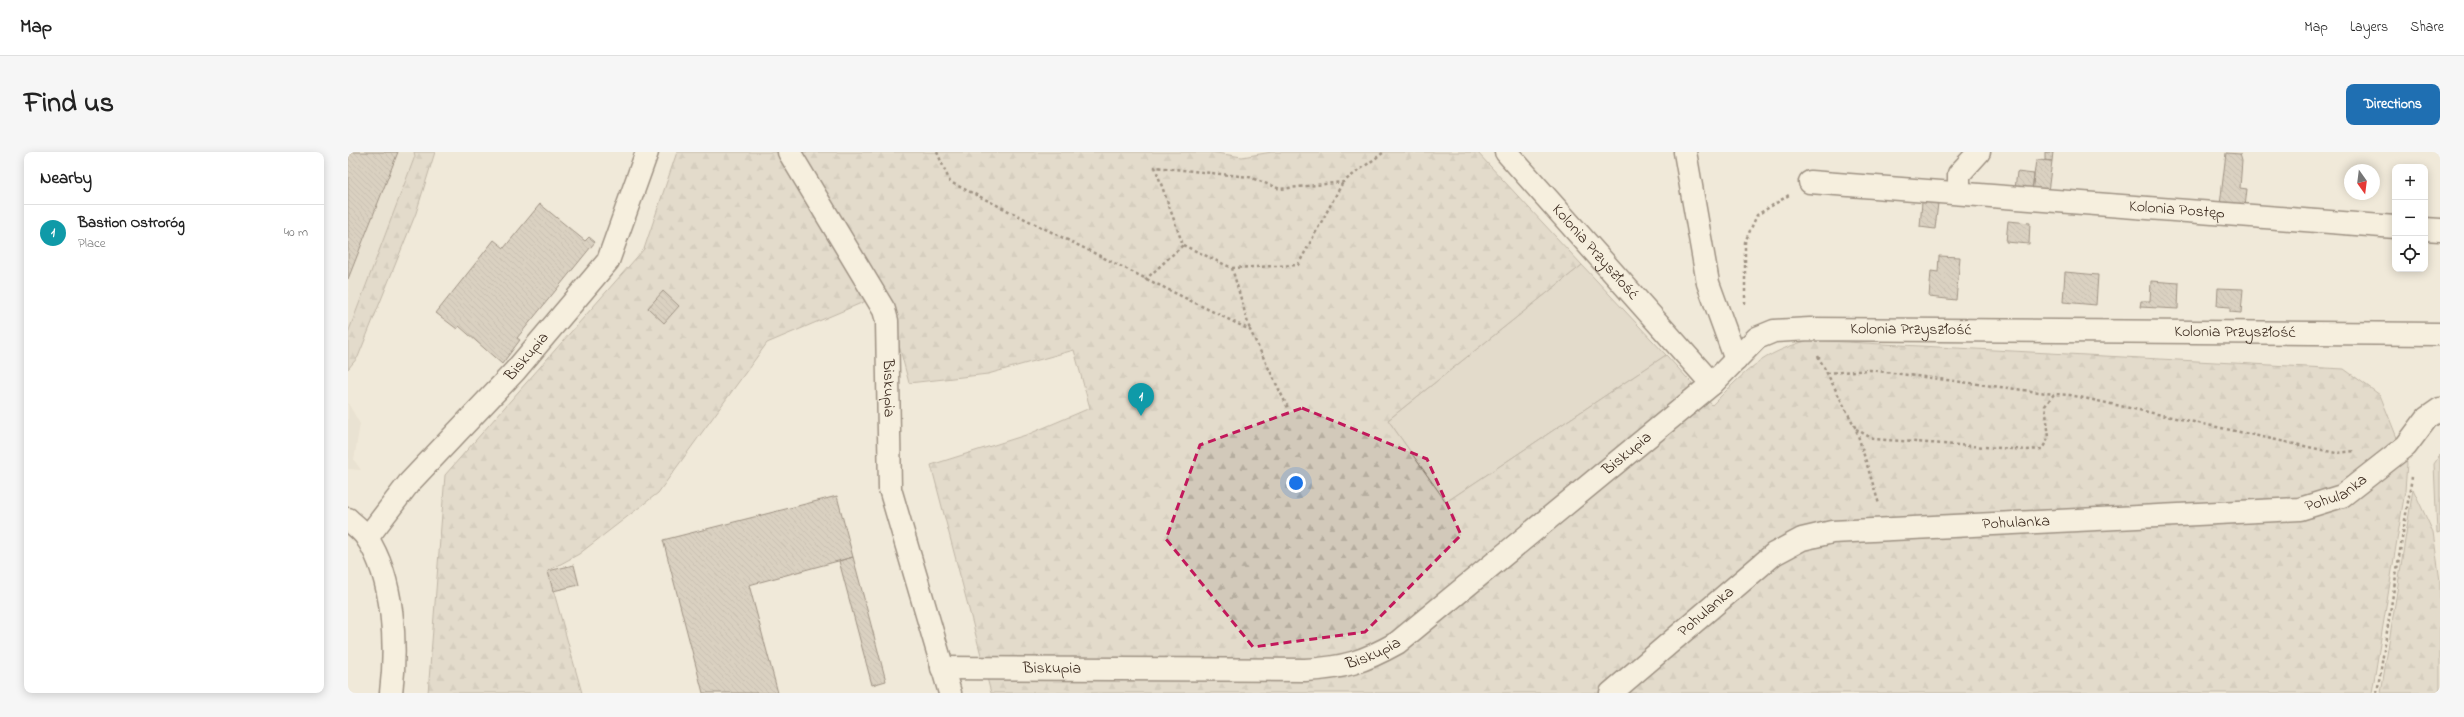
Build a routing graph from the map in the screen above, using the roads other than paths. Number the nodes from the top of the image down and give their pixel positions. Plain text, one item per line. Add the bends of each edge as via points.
1 (647, 152) edge
2 (789, 152) edge
3 (1506, 152) edge
4 (1685, 152) edge
5 (1979, 152) edge
6 (1810, 182) road end
7 (1959, 193) junction
8 (2392, 226) edge
9 (2428, 229) edge
10 (2440, 230) edge
11 (2440, 334) edge
12 (1736, 360) junction
13 (1712, 384) junction
14 (2440, 409) edge
15 (348, 519) edge
16 (367, 538) junction
17 (942, 668) junction
18 (392, 693) edge
19 (950, 693) edge
20 (1611, 693) edge

1 - 16 street, Biskupia via 608,261 515,371 409,483
2 - 17 street, Biskupia via 884,310 887,321 890,489
3 - 13 street, Kolonia Przyszłość
4 - 12 street via 1708,283
5 - 7 street via 1959,174
6 - 7 street, Kolonia Postęp
7 - 8 street, Kolonia Postęp
9 - 10 street
11 - 12 street, Kolonia Przyszłość via 1810,329 1774,331 1757,338
12 - 13 street, Kolonia Przyszłość
13 - 17 street, Biskupia via 1397,643 1367,659 1336,668 1305,670
14 - 20 street, Pohulanka via 2427,418 2406,446 2342,496 2300,509 1832,532 1802,539 1774,554
15 - 16 street
16 - 18 street via 386,580 393,617
17 - 19 street, Biskupia

